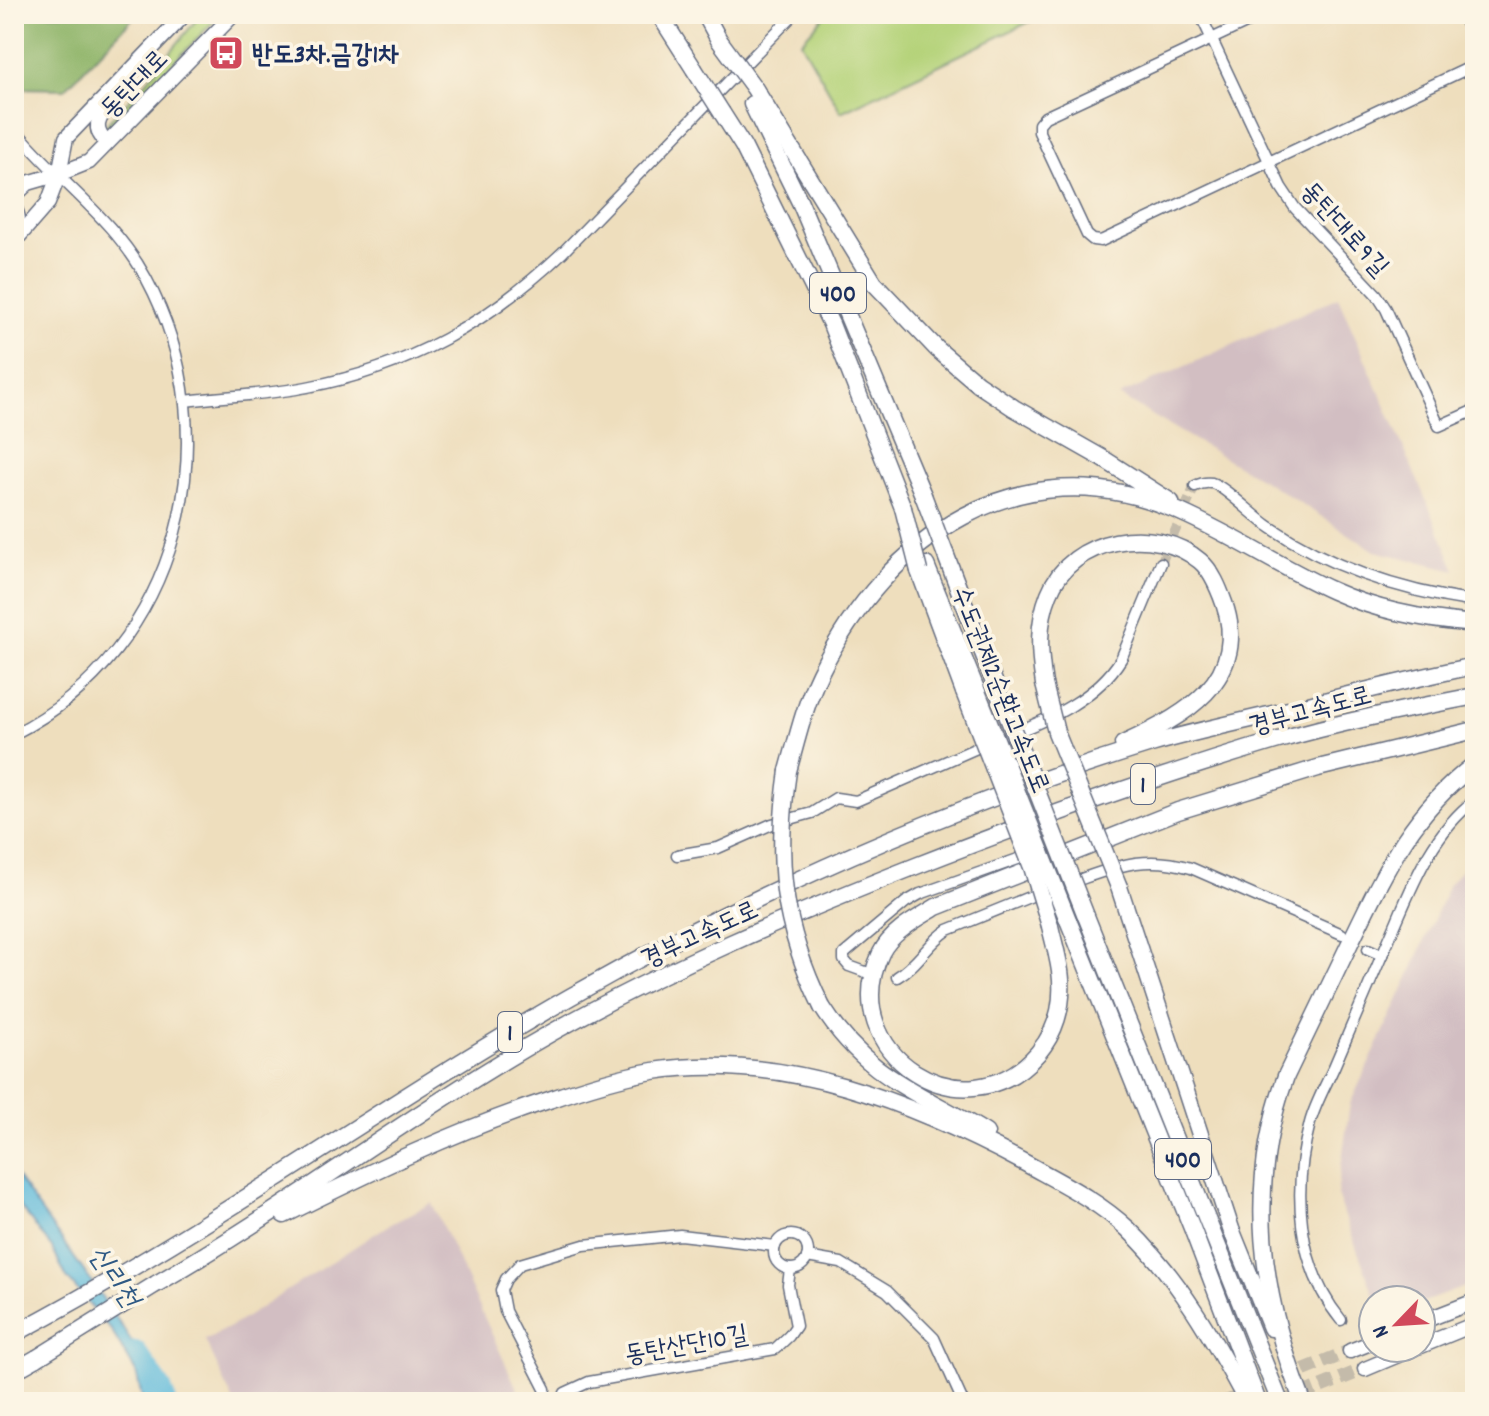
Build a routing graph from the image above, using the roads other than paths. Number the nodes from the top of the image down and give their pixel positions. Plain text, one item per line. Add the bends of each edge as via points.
1 (185, 14) edge
2 (234, 14) edge
3 (659, 14) edge
4 (705, 14) edge
5 (794, 14) edge
6 (1200, 14) edge
7 (1265, 14) edge
8 (1462, 14) edge
9 (1212, 39) junction
10 (1475, 42) edge
11 (135, 65) junction
12 (1475, 65) edge
13 (751, 92) junction
14 (14, 128) edge
15 (107, 143) junction
16 (1269, 162) junction
17 (59, 174) junction
18 (14, 196) edge
19 (14, 207) edge
20 (14, 228) edge
21 (14, 242) edge
22 (185, 401) junction
23 (1475, 410) edge
24 (1195, 486) dead end
25 (1216, 531) junction
26 (1161, 563) tunnel mouth
27 (1475, 602) edge
28 (1475, 624) edge
29 (1475, 666) edge
30 (970, 690) junction
31 (1475, 696) edge
32 (1475, 730) edge
33 (14, 734) edge
34 (1475, 764) edge
35 (1049, 779) junction
36 (1475, 800) edge
37 (677, 855) dead end
38 (1018, 859) dead end
39 (1342, 934) dead end
40 (1368, 949) dead end
41 (1382, 955) junction
42 (871, 974) dead end
43 (897, 977) dead end
44 (1098, 1202) junction
45 (223, 1245) junction
46 (775, 1246) junction
47 (807, 1257) junction
48 (790, 1269) junction
49 (1475, 1301) edge
50 (1437, 1316) edge
51 (1341, 1320) dead end
52 (1475, 1324) edge
53 (18, 1332) edge
54 (1437, 1339) edge
55 (1357, 1348) edge
56 (1350, 1351) tunnel mouth
57 (1377, 1364) edge
58 (1365, 1369) tunnel mouth
59 (14, 1371) edge
60 (545, 1389) dead end
61 (565, 1393) dead end
62 (1300, 1395) edge
63 (963, 1402) edge
64 (1247, 1402) edge
65 (1258, 1402) edge
66 (1280, 1402) edge

1 - 11 main road, 동탄대로
2 - 15 main road, 동탄대로
3 - 30 highway, 400, bridge via 743,146 831,324
4 - 13 highway, bridge
5 - 22 street via 563,252 485,317 413,355 348,378
6 - 9 street, 동탄대로9길
7 - 9 street
8 - 10 street
9 - 16 street, 동탄대로9길
9 - 16 street via 1045,117 1039,132 1093,240 1101,241
11 - 15 main road via 126,86 99,117 99,136
11 - 17 main road, 동탄대로 via 66,138
12 - 16 street
13 - 25 highway via 874,283 937,349 1014,408
13 - 66 highway, 수도권제2순환고속도로 / 400, bridge via 923,495
14 - 17 street
15 - 17 main road, 동탄대로 via 89,162
16 - 23 street, 동탄대로9길 via 1295,208 1386,309 1439,426
17 - 18 main road, 동탄대로 via 28,183
17 - 21 main road, 동탄대로 via 48,203
17 - 22 street via 131,253 145,277 166,322
19 - 20 main road
22 - 33 street via 184,498 172,549 150,599 93,675 61,704
24 - 27 street via 1219,486 1293,543 1352,570 1414,591
25 - 28 highway via 1349,597 1439,621
25 - 44 highway, bridge via 1171,508 1101,488 1031,492 965,515 933,533 897,564 852,619 819,674 788,771 781,822 783,875 792,934 822,1007 853,1049 876,1069
26 - 37 street via 1113,672 1052,718 856,801 836,798 812,813 718,848
29 - 35 highway, 경부고속도로 / 1 via 1153,744
30 - 32 highway, bridge via 1032,867 1050,926 1061,980 1053,1031 1030,1062 1007,1078 951,1088 918,1077 902,1065 884,1042 873,1014 871,988 881,952 901,929 936,907 1178,811 1318,768
30 - 65 highway, 수도권제2순환고속도로 / 400, bridge via 1068,920
31 - 45 highway, 경부고속도로 / 1 via 1278,740 1048,814 746,936 600,1006 492,1068
34 - 62 highway via 1428,806 1390,861 1274,1111 1265,1150 1261,1221 1276,1329
35 - 53 highway, 경부고속도로 / 1 via 885,842 630,964 401,1097 142,1263
35 - 62 highway, bridge via 1138,738 1180,715 1216,682 1227,659 1230,634 1218,585 1201,561 1150,540 1112,543 1080,557 1055,580 1044,611 1039,641 1044,684 1056,732 1119,887 1231,1229
36 - 41 street via 1431,847
38 - 42 street via 906,902 844,954 849,966
39 - 43 street via 1191,868 1142,860 1031,895 948,930
40 - 41 street
41 - 51 street via 1310,1122 1303,1161 1303,1239 1324,1300
44 - 45 highway via 990,1144 848,1086 775,1070 695,1067 623,1076 502,1115
44 - 64 highway via 1158,1260 1195,1311
45 - 59 highway, 경부고속도로 / 1, bridge
46 - 47 street via 782,1237 793,1235 803,1240
46 - 48 street via 777,1261
46 - 60 street via 680,1235 584,1245 520,1264 501,1290 505,1311
47 - 48 street
47 - 63 street via 841,1263 887,1291 934,1338
48 - 61 street, 동탄산단10길 via 796,1326 775,1349 589,1382
49 - 50 main road
52 - 54 main road
55 - 56 main road
57 - 58 main road

